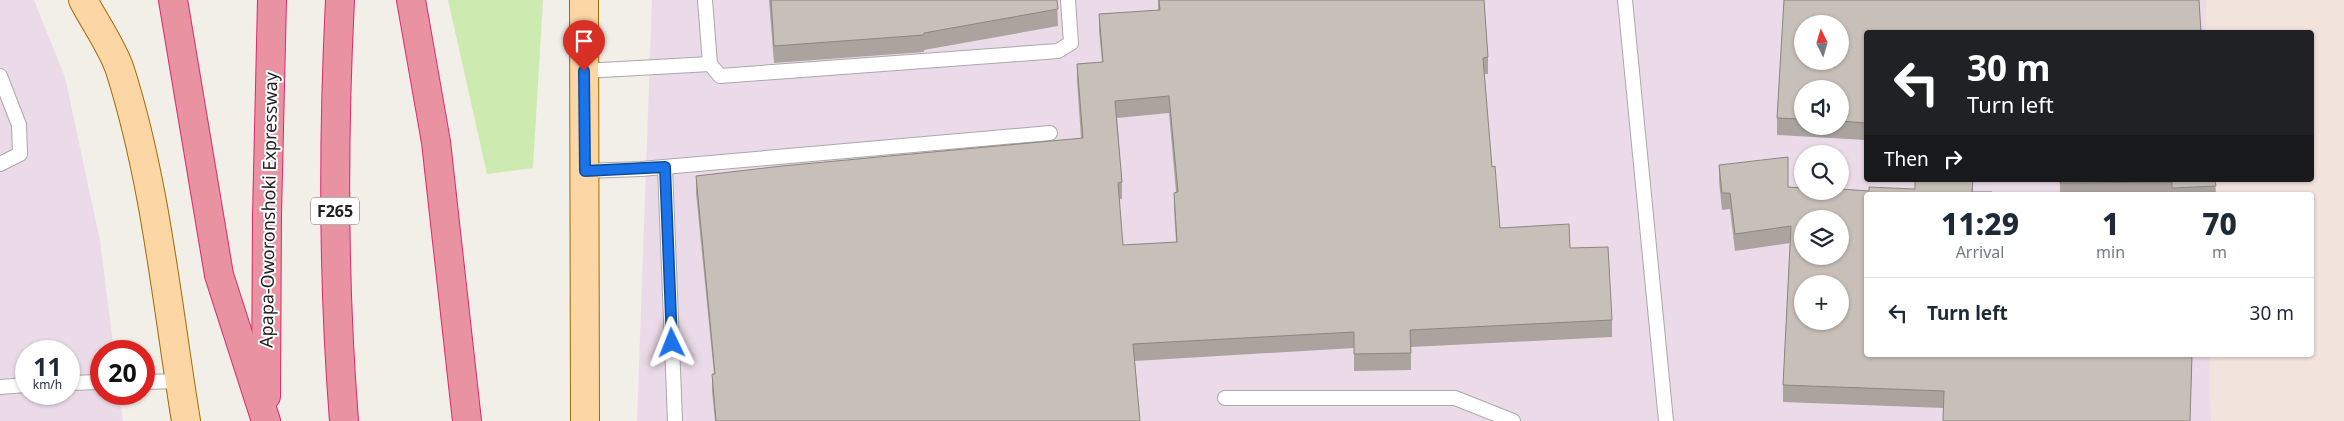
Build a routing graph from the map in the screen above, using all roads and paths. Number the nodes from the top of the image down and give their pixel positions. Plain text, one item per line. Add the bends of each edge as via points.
1 (83, 0) edge
2 (98, 0) edge
3 (173, 0) edge
4 (272, 0) edge
5 (340, 0) edge
6 (584, 0) edge
7 (704, 0) edge
8 (1068, 0) edge
9 (1625, 0) edge
10 (412, 2) edge
11 (710, 64) junction
12 (120, 68) junction
13 (584, 71) junction
14 (0, 76) edge
15 (1050, 133) dead end
16 (0, 164) edge
17 (665, 167) junction
18 (585, 171) junction
19 (180, 381) junction
20 (155, 382) edge
21 (15, 386) edge
22 (0, 387) edge
23 (1225, 398) dead end
24 (186, 421) edge
25 (266, 421) edge
26 (344, 421) edge
27 (467, 421) edge
28 (585, 421) edge
29 (675, 421) edge
30 (1513, 421) edge
31 (1666, 421) edge

1 - 12 main road
2 - 12 main road
3 - 25 highway via 219,275
4 - 25 highway, Apapa-Oworonshoki Expressway
5 - 26 highway, F265 via 335,98 335,217
6 - 13 main road
7 - 11 lane
8 - 11 lane via 1071,43 1058,51 720,76
9 - 31 lane
10 - 27 highway via 436,142
11 - 13 lane
12 - 19 main road via 166,278
13 - 18 main road
14 - 16 lane via 19,125 20,154
15 - 17 lane
17 - 18 lane
17 - 29 lane
18 - 28 main road
19 - 20 lane
19 - 24 main road
21 - 22 lane
23 - 30 lane via 1455,398

